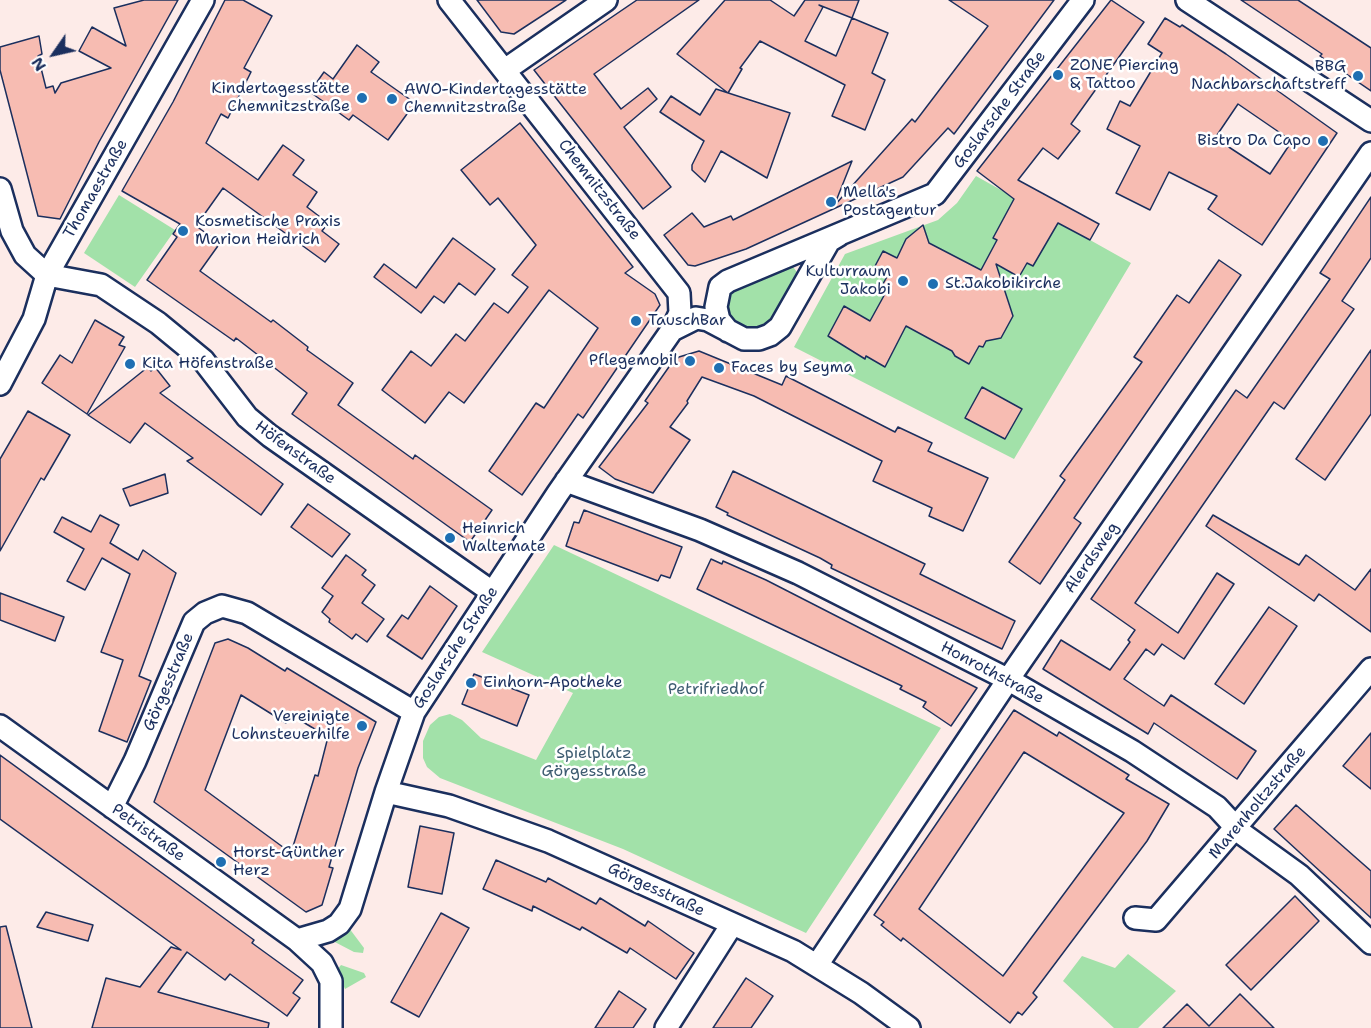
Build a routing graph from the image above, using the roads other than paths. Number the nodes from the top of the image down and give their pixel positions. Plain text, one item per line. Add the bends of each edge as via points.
1 (203, 0) edge
2 (449, 0) edge
3 (606, 0) edge
4 (1083, 0) edge
5 (1187, 0) edge
6 (505, 70) junction
7 (1371, 122) edge
8 (1371, 153) edge
9 (0, 189) edge
10 (839, 235) junction
11 (48, 275) junction
12 (672, 330) junction
13 (729, 332) junction
14 (0, 384) edge
15 (566, 481) junction
16 (492, 592) junction
17 (1371, 669) edge
18 (1009, 680) junction
19 (414, 712) junction
20 (0, 726) edge
21 (386, 792) junction
22 (112, 807) junction
23 (1237, 829) junction
24 (1136, 918) dead end
25 (731, 926) junction
26 (297, 940) junction
27 (1371, 943) edge
28 (817, 965) junction
29 (330, 1028) edge
30 (666, 1028) edge
31 (909, 1028) edge

1 - 11 street, Thomaestraße
2 - 6 street, Chemnitzstraße
3 - 6 street
4 - 10 street, Goslarsche Straße via 935,194
5 - 7 street
6 - 12 street, Chemnitzstraße via 679,293 680,313
8 - 18 street, Alerdsweg
9 - 11 street via 12,231 26,255
10 - 13 street, Goslarsche Straße via 829,241 780,327 753,340
10 - 13 street, Goslarsche Straße via 765,263 720,287 716,313
11 - 14 street, Thomaestraße via 34,319
11 - 16 street, Höfenstraße via 100,285 158,323 203,360 248,417 270,436
12 - 13 street, Goslarsche Straße via 696,318
12 - 15 street, Goslarsche Straße
15 - 16 street, Goslarsche Straße
15 - 18 street, Honrothstraße via 700,530 798,573
16 - 19 street, Goslarsche Straße
17 - 23 street, Marenholtzstraße
18 - 23 street, Honrothstraße via 1196,792
18 - 28 street, Alerdsweg
19 - 21 street, Goslarsche Straße
19 - 22 street, Görgesstraße via 247,613 222,606 194,622
20 - 22 street, Petristraße
21 - 25 street, Görgesstraße via 490,818
21 - 26 street, Goslarsche Straße via 350,909 328,931
22 - 26 street, Petristraße
23 - 24 street, Marenholtzstraße via 1156,920
23 - 27 street, Honrothstraße via 1299,875
25 - 28 street, Görgesstraße
25 - 30 street
26 - 29 street via 322,963 331,981
28 - 31 street, Görgesstraße

